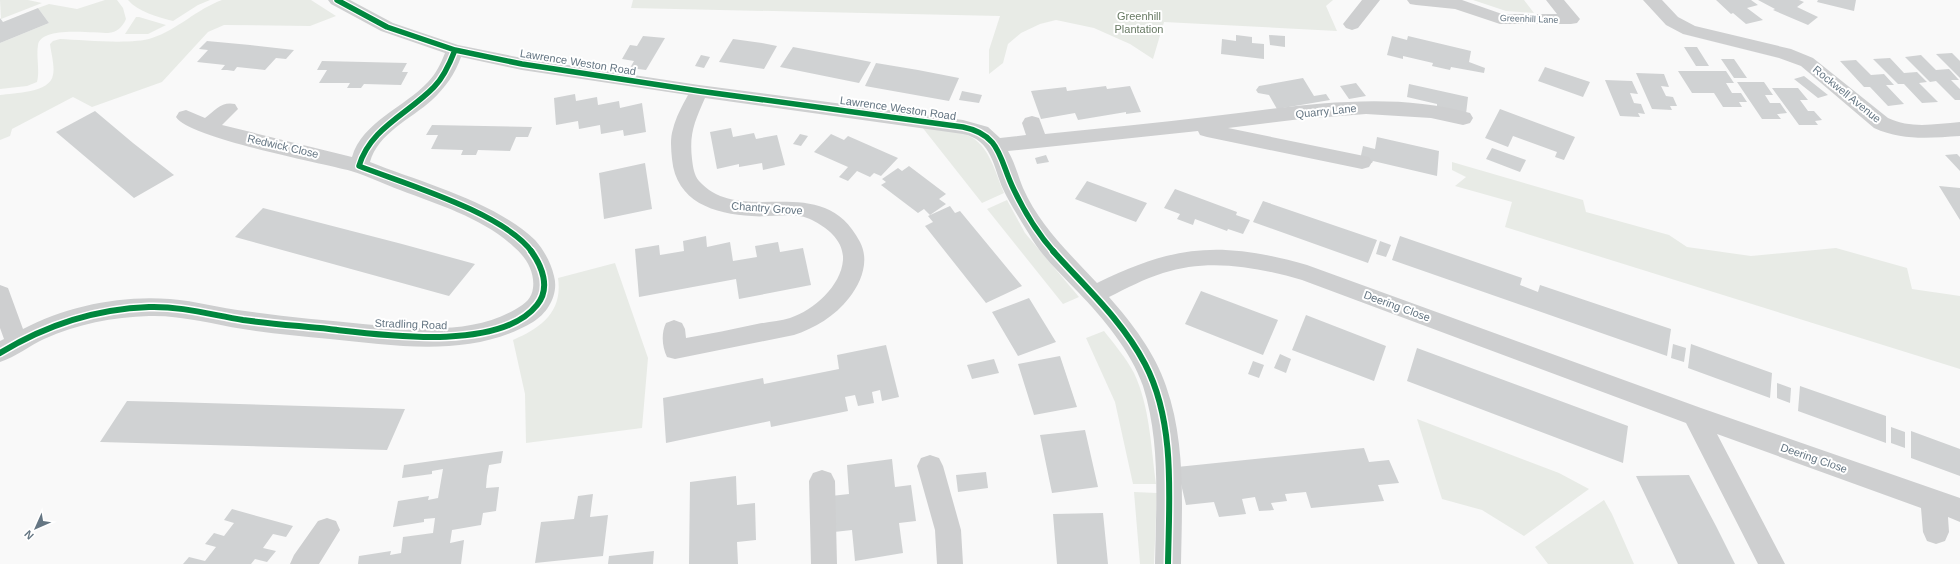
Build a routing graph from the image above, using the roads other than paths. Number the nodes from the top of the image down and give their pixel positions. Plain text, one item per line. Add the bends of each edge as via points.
1 (338, 0) edge
2 (1371, 0) edge
3 (1416, 0) edge
4 (1555, 0) edge
5 (1652, 0) edge
6 (1352, 24) dead end
7 (455, 50) junction
8 (699, 91) junction
9 (228, 109) dead end
10 (186, 117) dead end
11 (1463, 118) dead end
12 (1188, 126) junction
13 (207, 127) junction
14 (1960, 129) edge
15 (996, 145) junction
16 (1362, 162) dead end
17 (359, 166) junction
18 (0, 294) edge
19 (1094, 294) junction
20 (674, 329) dead end
21 (8, 348) edge
22 (1695, 416) junction
23 (930, 466) dead end
24 (822, 481) dead end
25 (1933, 500) junction
26 (1960, 510) edge
27 (327, 530) dead end
28 (1936, 532) dead end
29 (303, 564) edge
30 (824, 564) edge
31 (950, 564) edge
32 (1168, 564) edge
33 (1772, 564) edge

1 - 7 street, Lawrence Weston Road via 388,27
2 - 6 street
3 - 4 street, Greenhill Lane via 1457,4 1500,19 1571,20
5 - 14 street, Rockwell Avenue via 1672,21 1689,30 1785,53 1807,62 1890,128 1908,132
7 - 8 street, Lawrence Weston Road via 522,64
7 - 17 street via 443,77 426,95 371,141 360,156
8 - 15 street, Lawrence Weston Road via 963,127 984,134
8 - 20 street, Chantry Grove via 683,127 681,138 684,168 693,188 703,197 724,205 817,213 834,222 849,238 854,267 849,280 832,301 807,320 794,326 675,350
9 - 13 street
10 - 13 street, Redwick Close
11 - 12 street, Quarry Lane via 1415,109 1366,107
12 - 15 street, Quarry Lane via 1139,125 1034,132
12 - 16 street, Quarry Lane
13 - 17 street, Redwick Close
15 - 19 street via 1014,190 1039,232 1062,262
17 - 21 street, Stradling Road via 478,212 512,232 529,249 540,266 544,277 542,299 525,316 504,328 469,335 392,335 268,324 150,307 74,318
18 - 21 street
19 - 22 street, Deering Close via 1165,264 1194,258 1246,258 1276,264 1314,275
19 - 32 street via 1146,365 1155,390 1167,455
22 - 25 street, Deering Close
22 - 33 street
23 - 31 street via 948,530
24 - 30 street
25 - 26 street, Deering Close
25 - 28 street
27 - 29 street

